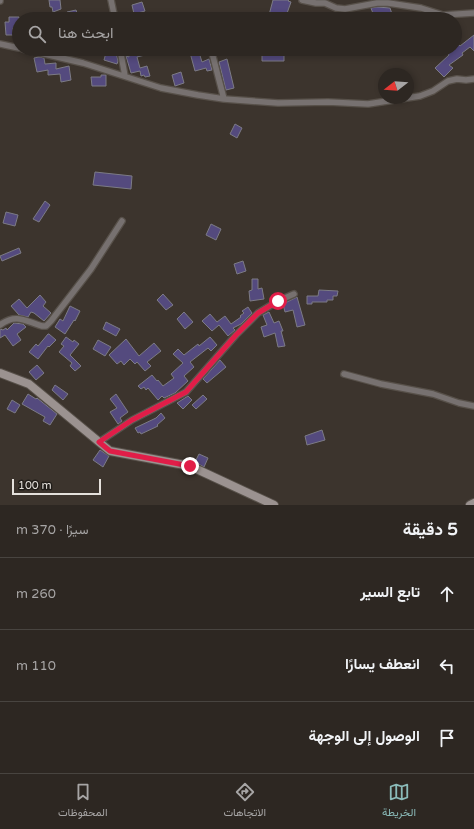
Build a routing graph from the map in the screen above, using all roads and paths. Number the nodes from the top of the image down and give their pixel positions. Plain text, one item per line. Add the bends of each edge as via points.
1 (111, 0) edge
2 (302, 0) edge
3 (114, 12) edge
4 (434, 12) edge
5 (474, 12) edge
6 (462, 13) edge
7 (0, 44) edge
8 (12, 47) edge
9 (53, 56) edge
10 (121, 56) edge
11 (213, 56) edge
12 (125, 76) junction
13 (474, 78) edge
14 (224, 99) junction
15 (122, 220) dead end
16 (294, 294) dead end
17 (0, 325) edge
18 (0, 373) edge
19 (344, 374) dead end
20 (474, 406) edge
21 (99, 442) junction
22 (474, 503) edge
23 (274, 505) edge
24 (470, 505) edge

1 - 3 street
2 - 4 street via 345,9 388,3
5 - 6 street
7 - 8 street
9 - 12 street
10 - 12 street
11 - 14 street
12 - 14 street via 161,88
13 - 14 street via 448,81 420,96 368,104 278,103
15 - 17 street via 91,269 52,321 42,326 10,318
16 - 21 street via 258,313 186,392 132,420
18 - 21 street via 29,384
19 - 20 street via 434,394
21 - 23 street via 110,451 190,466
22 - 24 street

